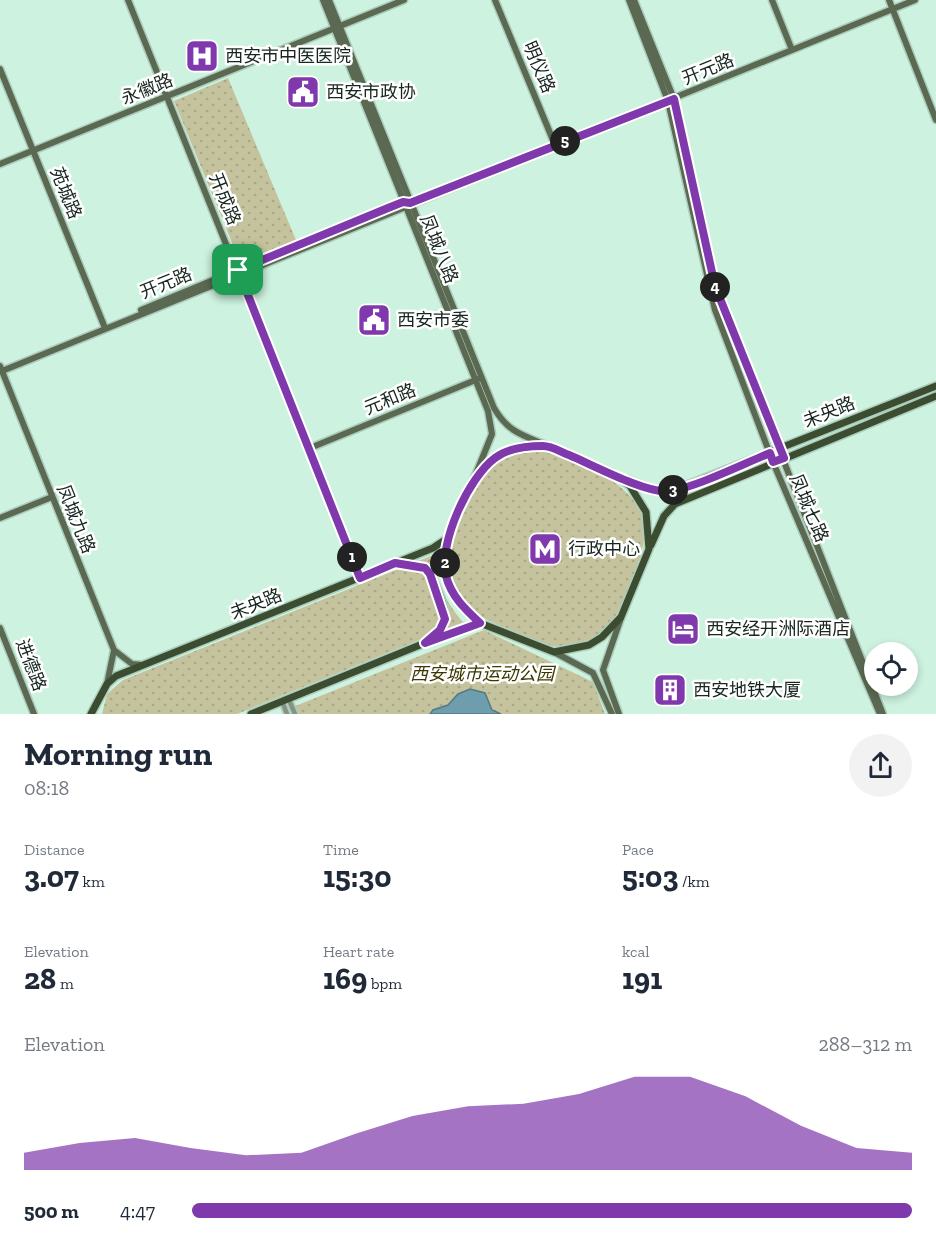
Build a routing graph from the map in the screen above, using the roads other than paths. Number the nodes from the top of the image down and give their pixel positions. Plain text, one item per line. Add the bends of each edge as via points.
1 (128, 0) edge
2 (323, 0) edge
3 (329, 0) edge
4 (404, 0) edge
5 (495, 0) edge
6 (629, 0) edge
7 (634, 0) edge
8 (772, 0) edge
9 (889, 0) edge
10 (915, 0) edge
11 (892, 9) junction
12 (337, 28) junction
13 (792, 50) junction
14 (0, 69) edge
15 (167, 97) junction
16 (671, 100) junction
17 (936, 120) edge
18 (555, 145) junction
19 (33, 151) junction
20 (0, 164) edge
21 (406, 204) junction
22 (238, 272) junction
23 (105, 327) junction
24 (1, 368) edge
25 (479, 379) junction
26 (936, 386) edge
27 (936, 396) edge
28 (547, 446) junction
29 (310, 448) junction
30 (781, 448) junction
31 (770, 453) junction
32 (784, 458) junction
33 (773, 462) junction
34 (612, 473) junction
35 (475, 477) junction
36 (51, 497) junction
37 (0, 518) edge
38 (448, 538) junction
39 (649, 549) junction
40 (395, 563) junction
41 (360, 578) junction
42 (621, 618) junction
43 (480, 623) junction
44 (0, 628) edge
45 (425, 643) junction
46 (114, 651) junction
47 (554, 652) junction
48 (143, 665) junction
49 (107, 684) junction
50 (285, 700) junction
51 (96, 710) edge
52 (34, 714) edge
53 (91, 714) edge
54 (250, 714) edge
55 (287, 714) edge
56 (295, 714) edge
57 (612, 714) edge
58 (619, 714) edge
59 (882, 714) edge

1 - 15 street, 开成路
2 - 12 street, 凤城八路
3 - 12 street, 凤城八路
4 - 12 street, 永徽路
5 - 18 street, 明仪路
6 - 16 street, 凤城七路
7 - 16 street, 凤城七路
8 - 13 street
9 - 11 street
10 - 11 street, 开元路
11 - 13 street, 开元路
11 - 17 street
12 - 15 street, 永徽路
12 - 21 street, 凤城八路
13 - 16 street, 开元路
14 - 19 street, 苑城路
15 - 19 street, 永徽路
15 - 22 street, 开成路
16 - 18 street, 开元路
16 - 30 street, 凤城七路 via 715,286
16 - 31 street, 凤城七路 via 708,289
18 - 21 street, 开元路
19 - 20 street, 永徽路
19 - 23 street, 苑城路
21 - 22 street, 开元路
21 - 25 street, 凤城八路
22 - 23 street, 开元路
22 - 29 street, 开成路
23 - 24 street, 开元路
24 - 36 street, 凤城九路
25 - 28 street, 凤城八路 via 503,424
25 - 29 street, 元和路
25 - 35 street, 凤城八路 via 492,434
26 - 30 main road, 未央路
27 - 32 main road, 未央路
28 - 34 main road
28 - 35 main road via 523,446 496,456
29 - 41 street, 开成路
30 - 31 main road, 未央路
30 - 32 street, 凤城七路
31 - 33 street, 凤城七路
31 - 34 main road, 未央路 via 666,492
32 - 33 main road, 未央路
32 - 59 street, 凤城七路
33 - 39 main road, 未央路 via 675,504 664,516
33 - 59 street, 凤城七路
34 - 39 main road via 630,486 643,505 649,524
35 - 38 main road
36 - 37 street
36 - 46 street, 凤城九路
38 - 40 main road, 未央路
38 - 43 main road via 445,573 452,592
39 - 42 main road
40 - 41 main road, 未央路
40 - 45 main road via 425,568 444,610 440,630
41 - 48 main road, 未央路
42 - 47 main road via 602,638 589,645
42 - 58 street via 603,670
43 - 45 main road
43 - 47 main road
44 - 52 street, 进德路
45 - 50 main road
46 - 48 street via 132,664
46 - 49 street
47 - 57 street via 593,673
48 - 49 main road, 未央路
49 - 51 main road
50 - 54 main road
50 - 55 street
50 - 56 street
51 - 53 main road

